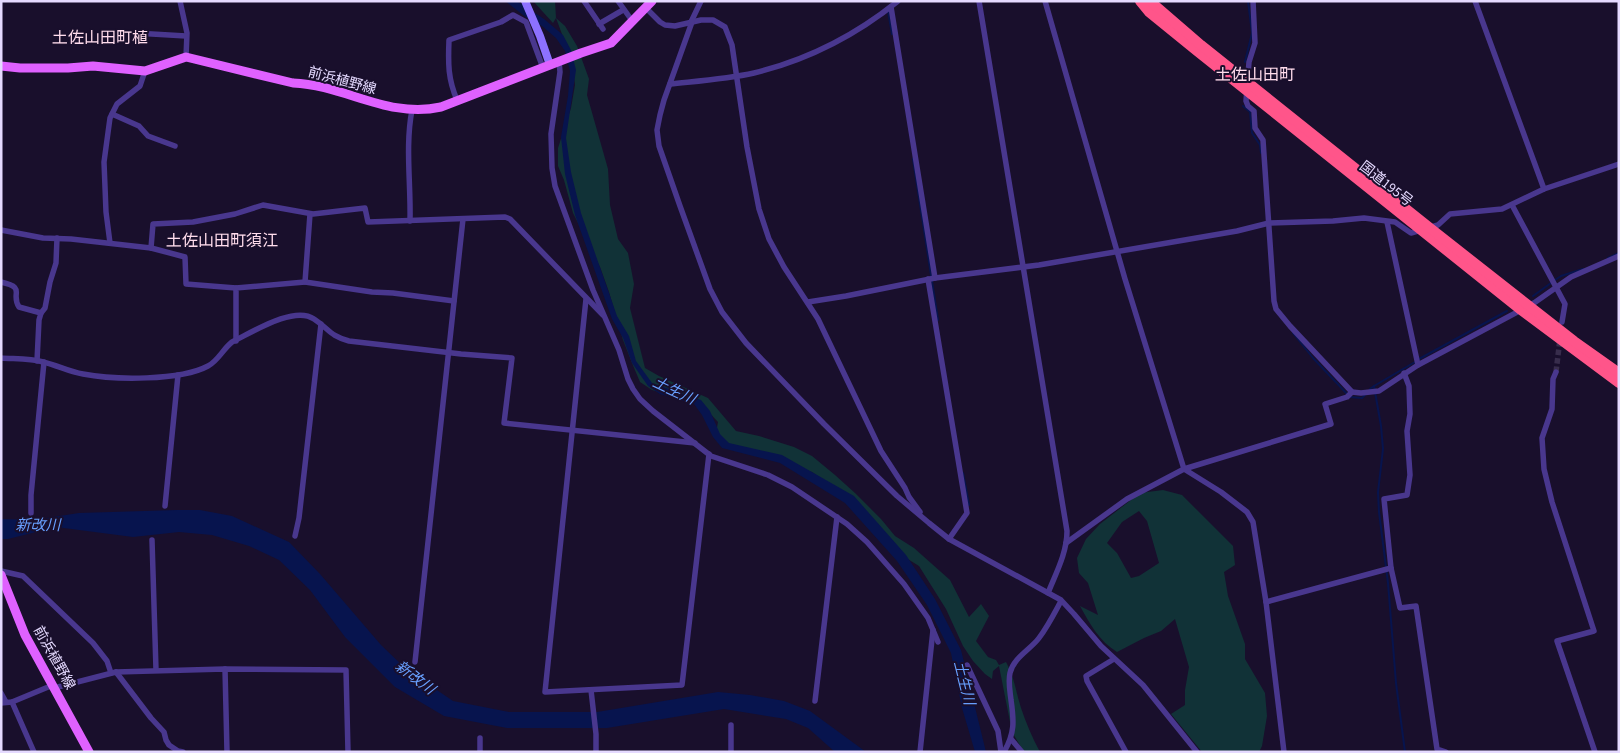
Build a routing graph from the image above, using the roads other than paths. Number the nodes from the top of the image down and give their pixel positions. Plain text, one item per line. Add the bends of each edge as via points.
1 (180, 1) edge
2 (525, 1) edge
3 (584, 1) edge
4 (618, 1) edge
5 (701, 1) edge
6 (898, 1) edge
7 (979, 1) edge
8 (1045, 1) edge
9 (1140, 1) edge
10 (1150, 1) edge
11 (1253, 1) edge
12 (1475, 1) edge
13 (649, 4) edge
14 (623, 10) junction
15 (892, 10) junction
16 (633, 22) junction
17 (692, 22) junction
18 (135, 33) dead end
19 (186, 36) junction
20 (186, 57) junction
21 (554, 64) junction
22 (1, 66) edge
23 (145, 71) junction
24 (737, 76) junction
25 (670, 84) junction
26 (1246, 86) junction
27 (456, 100) junction
28 (412, 110) junction
29 (112, 114) junction
30 (176, 146) dead end
31 (1619, 164) edge
32 (1544, 189) junction
33 (1512, 205) junction
34 (310, 214) junction
35 (463, 219) junction
36 (410, 221) junction
37 (1387, 222) junction
38 (1269, 224) junction
39 (1425, 228) junction
40 (1, 230) edge
41 (57, 238) junction
42 (110, 243) junction
43 (151, 248) junction
44 (1118, 252) junction
45 (1619, 256) edge
46 (1024, 267) junction
47 (935, 278) junction
48 (928, 279) junction
49 (1, 282) edge
50 (304, 282) junction
51 (1554, 283) junction
52 (236, 288) junction
53 (586, 299) junction
54 (454, 301) junction
55 (808, 302) junction
56 (1525, 307) junction
57 (41, 313) junction
58 (604, 316) junction
59 (1562, 322) dead end
60 (321, 324) junction
61 (236, 340) junction
62 (448, 352) junction
63 (1, 358) edge
64 (36, 360) junction
65 (44, 362) junction
66 (1418, 365) junction
67 (1556, 372) tunnel mouth
68 (1619, 373) edge
69 (1404, 374) junction
70 (178, 375) junction
71 (1619, 383) edge
72 (1352, 392) junction
73 (572, 430) junction
74 (695, 444) junction
75 (709, 454) junction
76 (1184, 469) junction
77 (165, 506) dead end
78 (31, 513) dead end
79 (837, 517) junction
80 (929, 523) junction
81 (294, 536) dead end
82 (949, 538) junction
83 (152, 540) dead end
84 (1066, 543) junction
85 (1391, 568) junction
86 (1, 571) edge
87 (1, 575) edge
88 (1048, 594) junction
89 (1061, 601) junction
90 (1266, 602) junction
91 (933, 628) junction
92 (938, 642) dead end
93 (1114, 659) junction
94 (415, 662) dead end
95 (967, 665) dead end
96 (225, 669) junction
97 (156, 670) junction
98 (114, 673) junction
99 (54, 686) junction
100 (592, 690) junction
101 (1, 693) edge
102 (815, 701) dead end
103 (6, 702) edge
104 (731, 725) dead end
105 (480, 738) dead end
106 (1011, 739) junction
107 (34, 752) edge
108 (89, 752) edge
109 (183, 752) edge
110 (227, 752) edge
111 (348, 752) edge
112 (480, 752) edge
113 (596, 752) edge
114 (731, 752) edge
115 (920, 752) edge
116 (1002, 752) edge
117 (1022, 752) edge
118 (1126, 752) edge
119 (1197, 752) edge
120 (1284, 752) edge
121 (1446, 752) edge
122 (1595, 752) edge

1 - 19 street
2 - 21 street
3 - 14 street via 601,27
4 - 14 street
5 - 17 street
6 - 15 street
7 - 46 street
8 - 44 street
9 - 26 highway, 国道195号 via 1183,40
10 - 26 highway, 国道195号
11 - 26 street via 1255,43
12 - 32 street
13 - 16 main road, 前浜植野線
13 - 17 street via 665,25
14 - 16 street
15 - 24 street via 851,35 798,59
15 - 47 street
16 - 21 main road, 前浜植野線 via 611,43
17 - 24 street via 713,20 724,27 732,45
17 - 25 street
18 - 19 street
19 - 20 street
20 - 23 main road
20 - 28 main road, 前浜植野線 via 341,91 390,108
21 - 27 main road, 前浜植野線
21 - 27 street via 526,22 513,15 449,40 449,76
21 - 58 street via 560,72 551,134 555,186
22 - 23 main road via 94,66
23 - 29 street via 140,86 117,104
24 - 25 street
24 - 55 street via 759,209 780,260
25 - 80 street via 657,130 659,146 710,289 722,312 746,344 877,476
26 - 38 street via 1246,100 1254,111 1255,128 1263,140
26 - 39 highway, 国道195号
27 - 28 main road, 前浜植野線 via 428,110
28 - 36 street
29 - 30 street via 139,126 148,136
29 - 42 street via 104,162
31 - 32 street
32 - 33 street
33 - 39 street via 1502,209 1450,214 1438,225
33 - 51 street
34 - 36 street via 365,208 368,222
34 - 43 street via 263,205 193,222 153,224
34 - 50 street
35 - 36 street
35 - 53 street via 510,219
35 - 54 street
37 - 38 street via 1364,218
37 - 39 street via 1395,222 1411,233
37 - 66 street
38 - 44 street
38 - 72 street via 1276,309
39 - 56 highway, 国道195号
40 - 41 street
41 - 42 street
41 - 57 street via 57,259
42 - 43 street
43 - 52 street via 185,257 186,284
44 - 46 street
44 - 76 street
45 - 51 street
46 - 47 street
46 - 84 street via 1067,531
47 - 48 street
48 - 55 street
48 - 82 street via 967,513
49 - 57 street via 14,285 19,307
50 - 52 street
50 - 54 street
51 - 56 street
51 - 59 street via 1565,304
52 - 61 street
53 - 58 street
53 - 73 street
54 - 62 street
55 - 80 street via 881,451
56 - 66 street
56 - 68 highway, 国道195号
56 - 71 highway, 国道195号
57 - 64 street
58 - 74 street via 628,379 640,399
60 - 61 street via 308,315 288,316
60 - 62 street via 338,338 349,341
60 - 81 street via 299,518
61 - 70 street via 213,364
62 - 73 street via 512,358 504,423
62 - 94 street
63 - 64 street
64 - 65 street
65 - 70 street via 70,371 105,377
65 - 78 street
66 - 69 street
67 - 122 street via 1552,409 1542,438 1544,469 1594,631 1557,640
69 - 72 street via 1378,391
69 - 85 street via 1409,386 1407,431 1410,475 1407,495 1384,499
70 - 77 street
72 - 76 street via 1347,397 1325,404 1331,424
73 - 74 street
73 - 100 street via 545,692
74 - 75 street
75 - 79 street via 776,479
75 - 100 street via 682,685
76 - 84 street via 1127,499
76 - 90 street via 1247,512 1253,522
79 - 91 street via 885,560
79 - 102 street
80 - 82 street
82 - 88 street
83 - 97 street
84 - 88 street
85 - 90 street
85 - 121 street via 1400,608 1416,606 1436,749
86 - 98 street via 23,576 93,643
87 - 99 main road, 前浜植野線 via 25,635
88 - 89 street
89 - 93 street
89 - 106 street via 1038,640 1010,671
90 - 120 street
91 - 92 street
91 - 115 street
93 - 118 street via 1086,676
93 - 119 street via 1143,685
95 - 116 street via 998,731
96 - 97 street
96 - 110 street
96 - 111 street via 346,670
97 - 98 street
98 - 99 street
98 - 109 street via 164,732 169,745
99 - 103 street
99 - 108 main road, 前浜植野線
100 - 113 street
101 - 103 street
103 - 107 street
104 - 114 street
105 - 112 street
106 - 116 street
106 - 117 street

